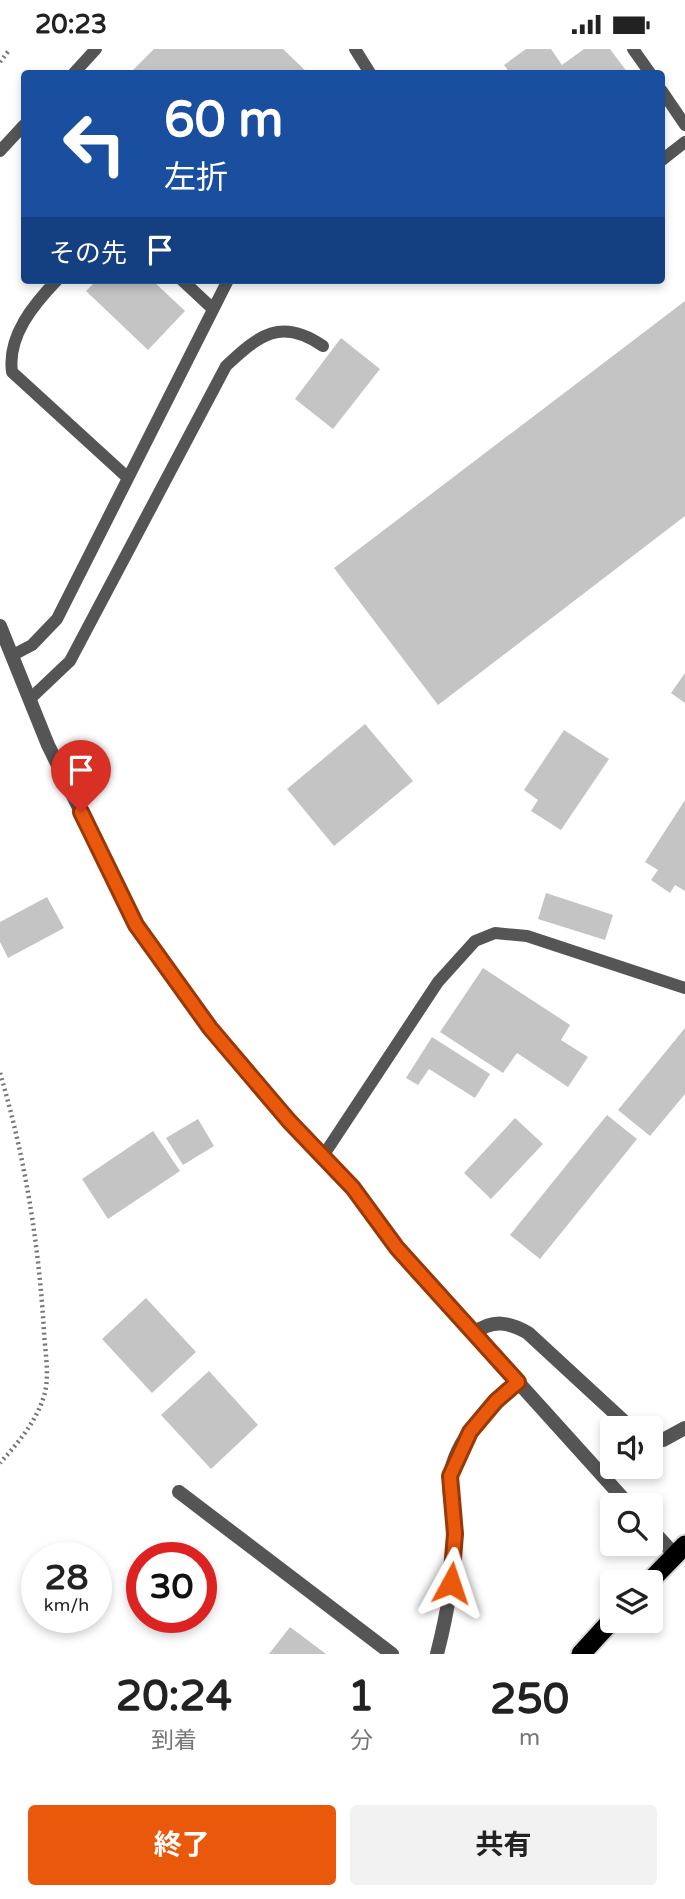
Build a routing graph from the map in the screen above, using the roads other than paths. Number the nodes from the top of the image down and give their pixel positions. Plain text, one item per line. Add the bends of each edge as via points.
1 (96, 49) edge
2 (355, 49) edge
3 (633, 49) edge
4 (77, 70) edge
5 (368, 70) edge
6 (648, 70) edge
7 (665, 95) edge
8 (685, 125) edge
9 (21, 128) edge
10 (685, 142) edge
11 (0, 151) edge
12 (665, 158) edge
13 (53, 284) edge
14 (186, 284) edge
15 (226, 284) edge
16 (213, 309) junction
17 (323, 346) dead end
18 (128, 478) junction
19 (0, 626) edge
20 (13, 656) junction
21 (31, 698) junction
22 (685, 988) edge
23 (323, 1156) junction
24 (474, 1333) junction
25 (518, 1382) junction
26 (618, 1416) edge
27 (685, 1428) edge
28 (663, 1440) edge
29 (179, 1492) dead end
30 (618, 1493) edge
31 (663, 1536) edge
32 (682, 1548) edge
33 (661, 1570) edge
34 (601, 1633) edge
35 (392, 1654) edge
36 (437, 1654) edge
37 (581, 1654) edge

1 - 4 lane
2 - 5 lane
3 - 6 lane
7 - 8 lane
9 - 11 lane
10 - 12 lane
13 - 18 lane via 26,314 11,361 12,372
14 - 16 lane
15 - 16 lane
16 - 18 lane
17 - 21 lane via 292,330 277,330 248,345 226,366 70,661
18 - 20 lane via 57,619 32,645
19 - 20 street
20 - 21 street
21 - 23 street via 48,745 136,925 210,1028
22 - 23 lane via 527,936 495,933 475,941 438,982
23 - 24 street
24 - 25 street
24 - 26 street via 502,1322 528,1333
25 - 30 street
25 - 36 street via 470,1432 450,1476 455,1534 449,1608
27 - 28 street
29 - 35 street
31 - 32 street
32 - 33 highway
34 - 37 highway

